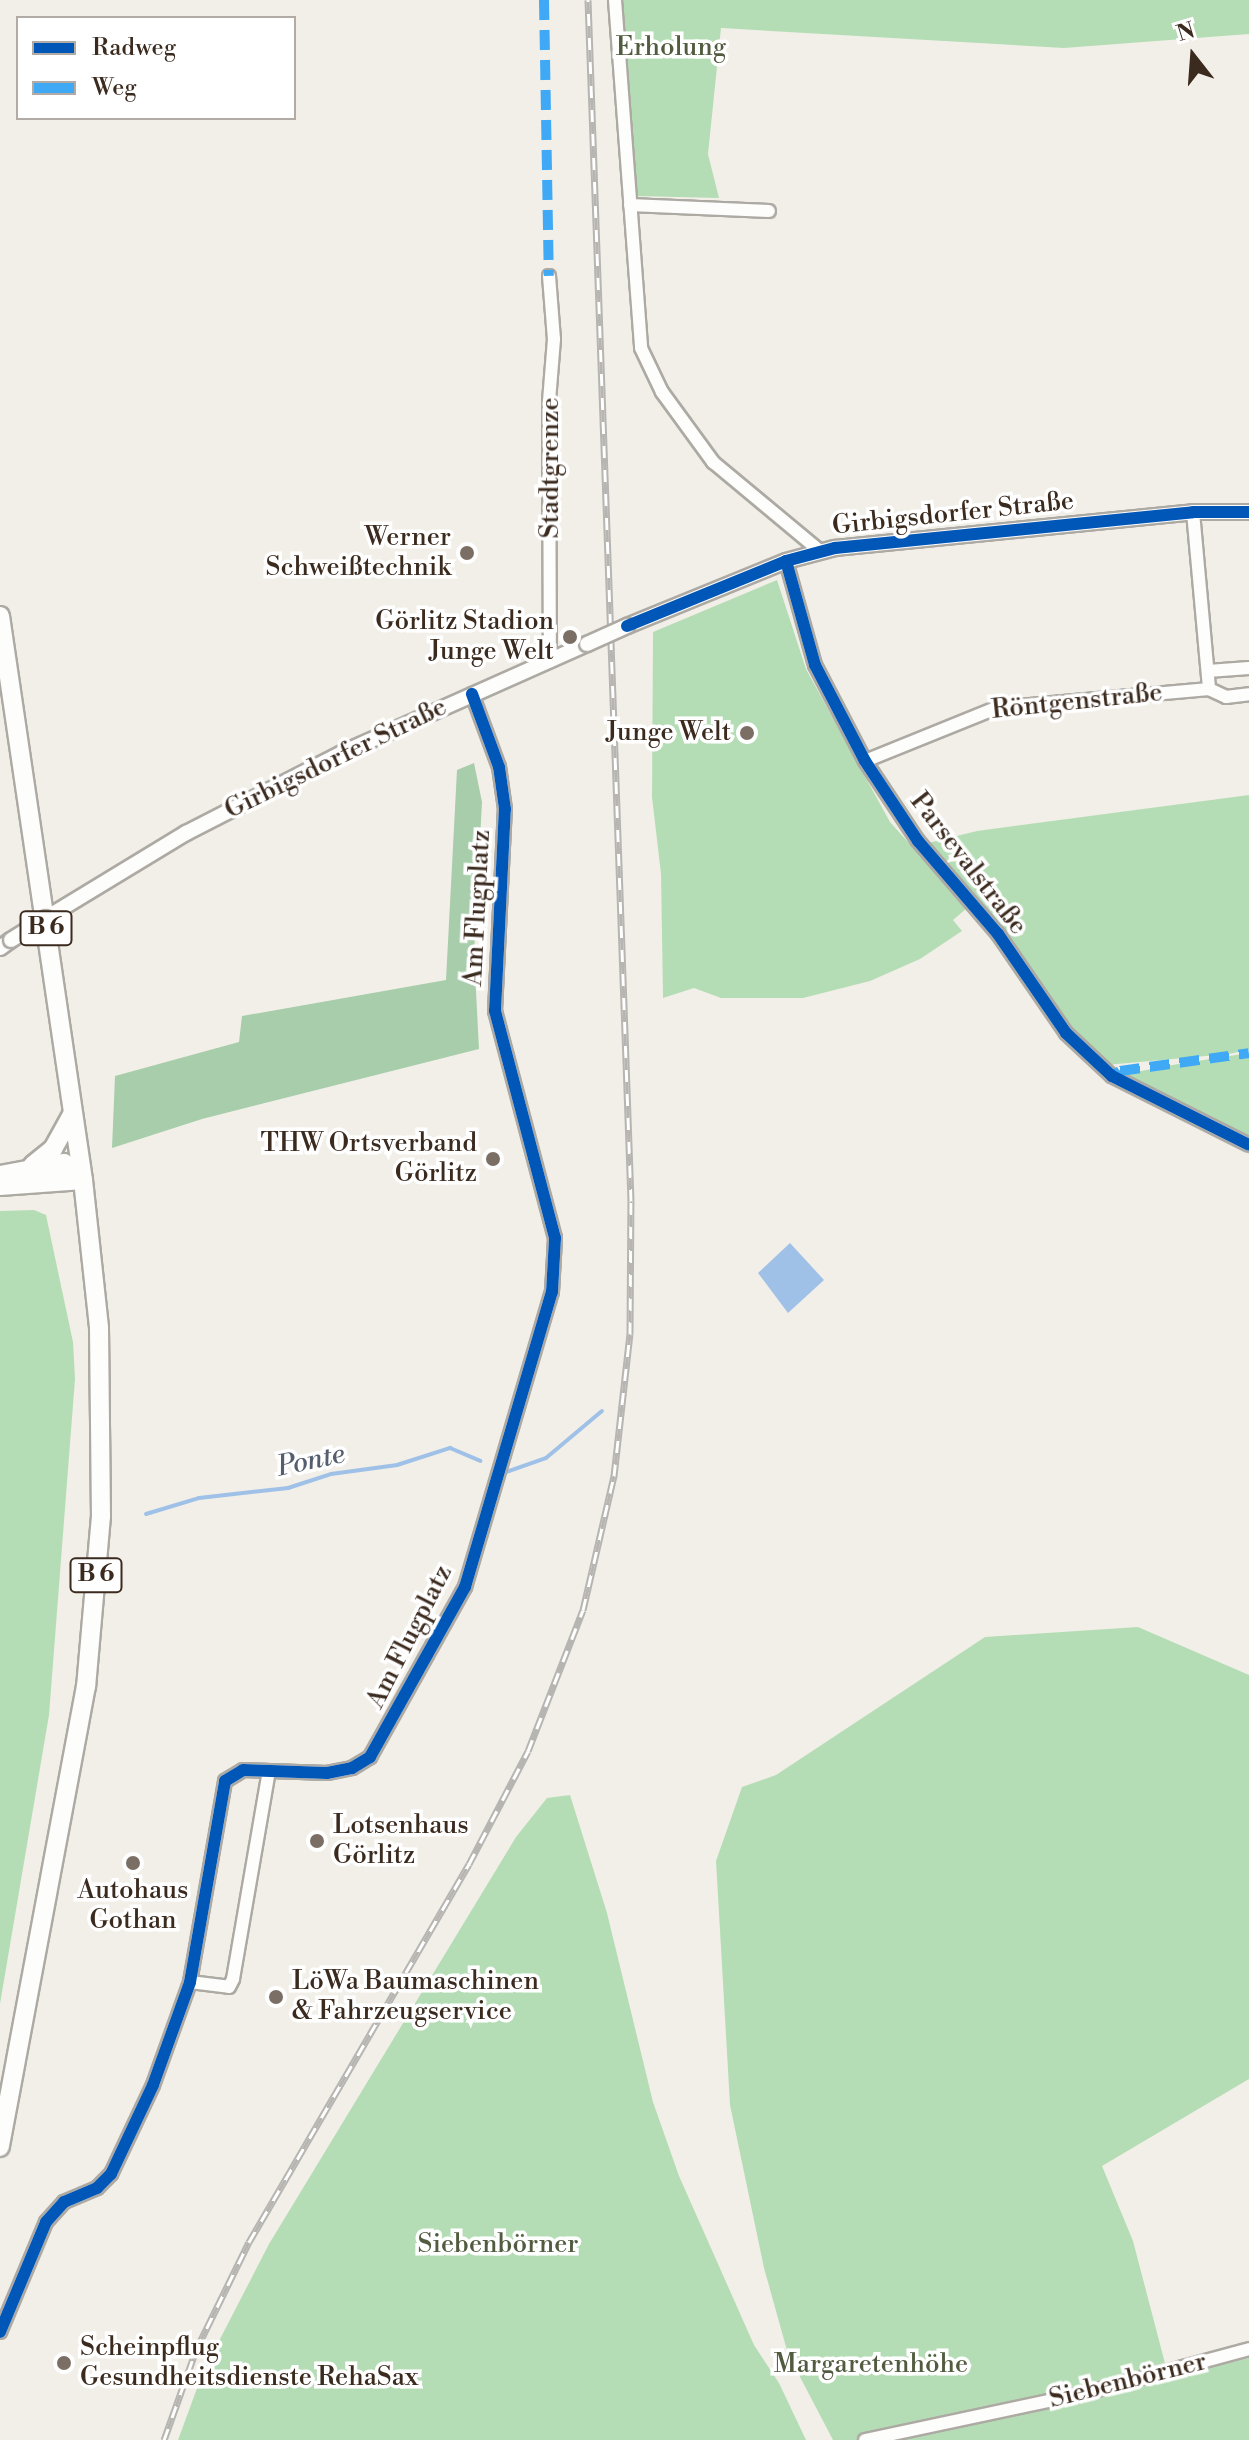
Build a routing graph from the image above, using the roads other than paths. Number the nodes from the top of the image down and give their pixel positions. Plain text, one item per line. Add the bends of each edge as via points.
1 (615, 0) edge
2 (630, 205) junction
3 (769, 211) dead end
4 (549, 276) dead end
5 (1193, 512) junction
6 (1249, 512) edge
7 (820, 551) junction
8 (786, 561) junction
9 (0, 616) edge
10 (550, 660) junction
11 (1249, 668) edge
12 (1208, 671) junction
13 (1209, 689) junction
14 (472, 694) junction
15 (1249, 694) edge
16 (865, 761) junction
17 (6, 944) edge
18 (72, 1115) junction
19 (1249, 1145) edge
20 (33, 1165) junction
21 (0, 1175) edge
22 (83, 1180) junction
23 (0, 1186) edge
24 (269, 1771) junction
25 (190, 1982) junction
26 (0, 2147) edge
27 (0, 2332) edge
28 (1249, 2349) edge
29 (865, 2440) edge

1 - 2 street
2 - 3 street
2 - 7 street via 641,348 656,383 713,462
4 - 10 street, Stadtgrenze via 554,339 549,401
5 - 6 street, Girbigsdorfer Straße
5 - 7 street, Girbigsdorfer Straße
5 - 12 street
7 - 8 street, Girbigsdorfer Straße
8 - 10 street, Girbigsdorfer Straße, bridge
8 - 16 street, Parsevalstraße via 815,665
9 - 18 main road, B 6
10 - 14 street, Girbigsdorfer Straße
11 - 12 street
12 - 13 street
13 - 15 street, Röntgenstraße via 1226,697
13 - 16 street, Röntgenstraße via 996,708
14 - 17 street, Girbigsdorfer Straße, bridge via 275,787 83,894
14 - 24 street, Am Flugplatz via 499,767 505,809 495,1011 555,1238 552,1292 465,1587 381,1740 370,1757 352,1768
16 - 19 street, Parsevalstraße via 918,841 998,934 1080,1051 1112,1076
18 - 20 main road via 61,1138
18 - 22 main road, B 6
20 - 21 main road
20 - 22 main road via 64,1163
22 - 23 main road
22 - 26 main road, B 6 via 99,1328 101,1516 86,1686
24 - 25 street, Am Flugplatz via 233,1772 225,1781
24 - 25 street via 233,1979 229,1987
25 - 27 street, Am Flugplatz via 153,2085 111,2174 97,2188 64,2202 46,2222
28 - 29 street, Siebenbörner via 1121,2385

